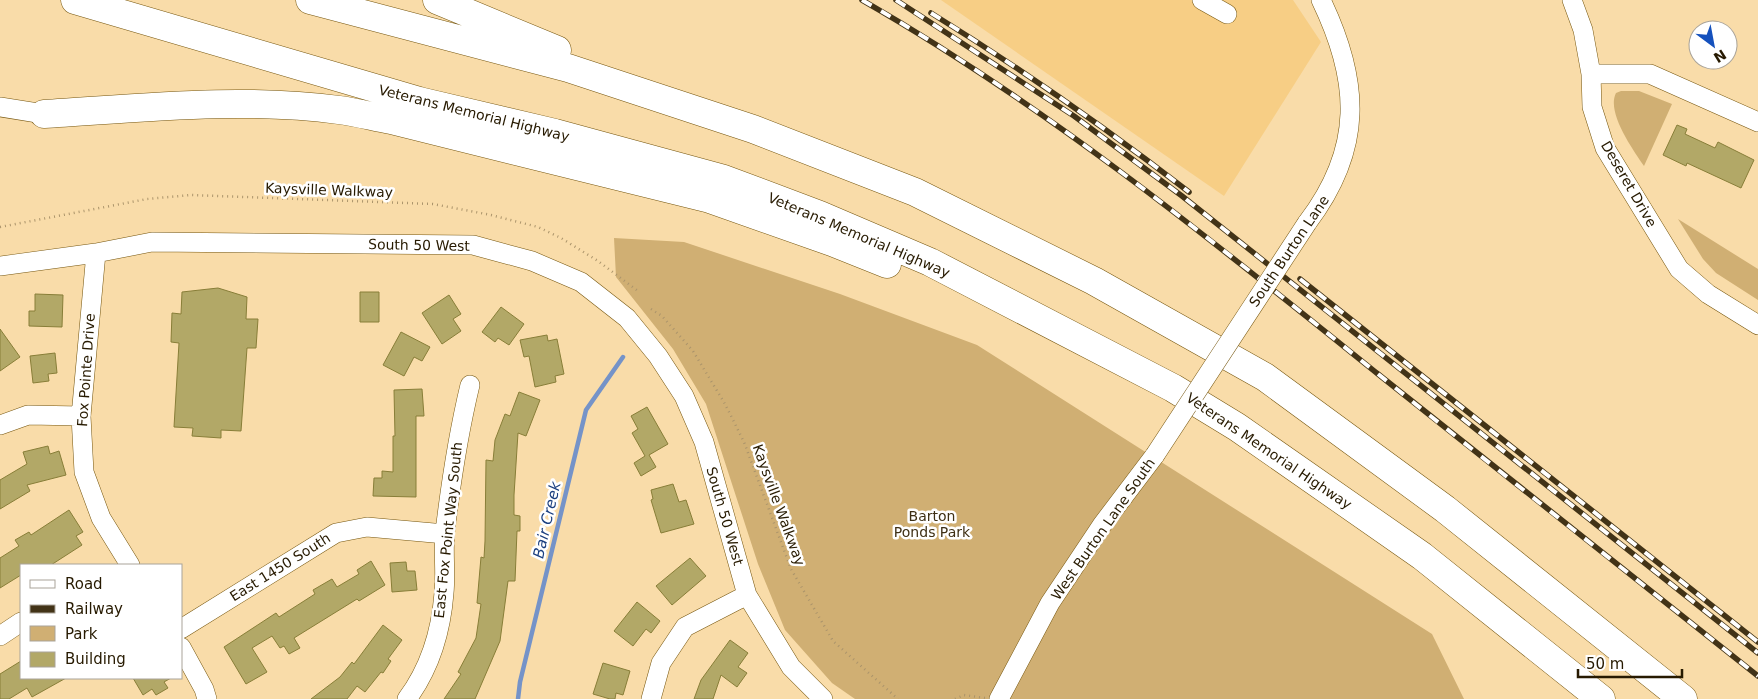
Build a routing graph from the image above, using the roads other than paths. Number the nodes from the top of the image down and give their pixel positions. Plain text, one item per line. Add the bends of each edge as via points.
1 (75, 0) edge
2 (310, 0) edge
3 (437, 0) edge
4 (1202, 0) edge
5 (1321, 0) edge
6 (1572, 0) edge
7 (1227, 14) dead end
8 (1591, 74) junction
9 (0, 107) edge
10 (44, 114) junction
11 (0, 118) edge
12 (1758, 122) edge
13 (753, 129) junction
14 (96, 253) junction
15 (0, 266) edge
16 (1758, 325) edge
17 (1143, 372) junction
18 (1205, 378) joint
19 (470, 385) dead end
20 (81, 416) junction
21 (0, 425) edge
22 (445, 534) junction
23 (123, 563) edge
24 (747, 595) junction
25 (20, 623) edge
26 (182, 627) edge
27 (0, 636) edge
28 (182, 649) edge
29 (1005, 694) edge
30 (207, 699) edge
31 (407, 699) edge
32 (651, 699) edge
33 (823, 699) edge
34 (1601, 699) edge
35 (1683, 699) edge

1 - 17 highway, Veterans Memorial Highway via 419,101 555,133 724,179 930,262
2 - 13 highway via 568,68
3 - 13 highway
4 - 7 street
5 - 18 street, South Burton Lane, bridge via 1338,34 1350,78 1349,130 1341,162 1325,199
6 - 8 street, Deseret Drive via 1583,30
8 - 12 street via 1650,74
8 - 16 street, Deseret Drive via 1592,107 1605,148 1679,269 1708,294
9 - 10 street
10 - 11 street
10 - 17 highway via 181,105 275,105 339,110 391,120 710,200 832,242
13 - 35 highway via 915,192 1094,281 1265,377 1445,509
14 - 15 street, South 50 West
14 - 20 street, Fox Pointe Drive
14 - 24 street, South 50 West via 152,242 473,245 532,261 580,282 627,318 658,356 684,396 704,442
17 - 34 highway, Veterans Memorial Highway via 1237,427 1422,556
18 - 29 street, West Burton Lane South, bridge via 1155,455 1050,602
19 - 22 street, East Fox Point Way South via 456,442
20 - 21 street via 28,415
20 - 23 street, Fox Pointe Drive via 84,472
22 - 26 street, East 1450 South via 367,527 336,533
22 - 31 street, East Fox Point Way South via 444,593 437,640 421,680
24 - 32 street via 686,627 661,663
24 - 33 street, South 50 West via 792,667
25 - 27 street
28 - 30 street

